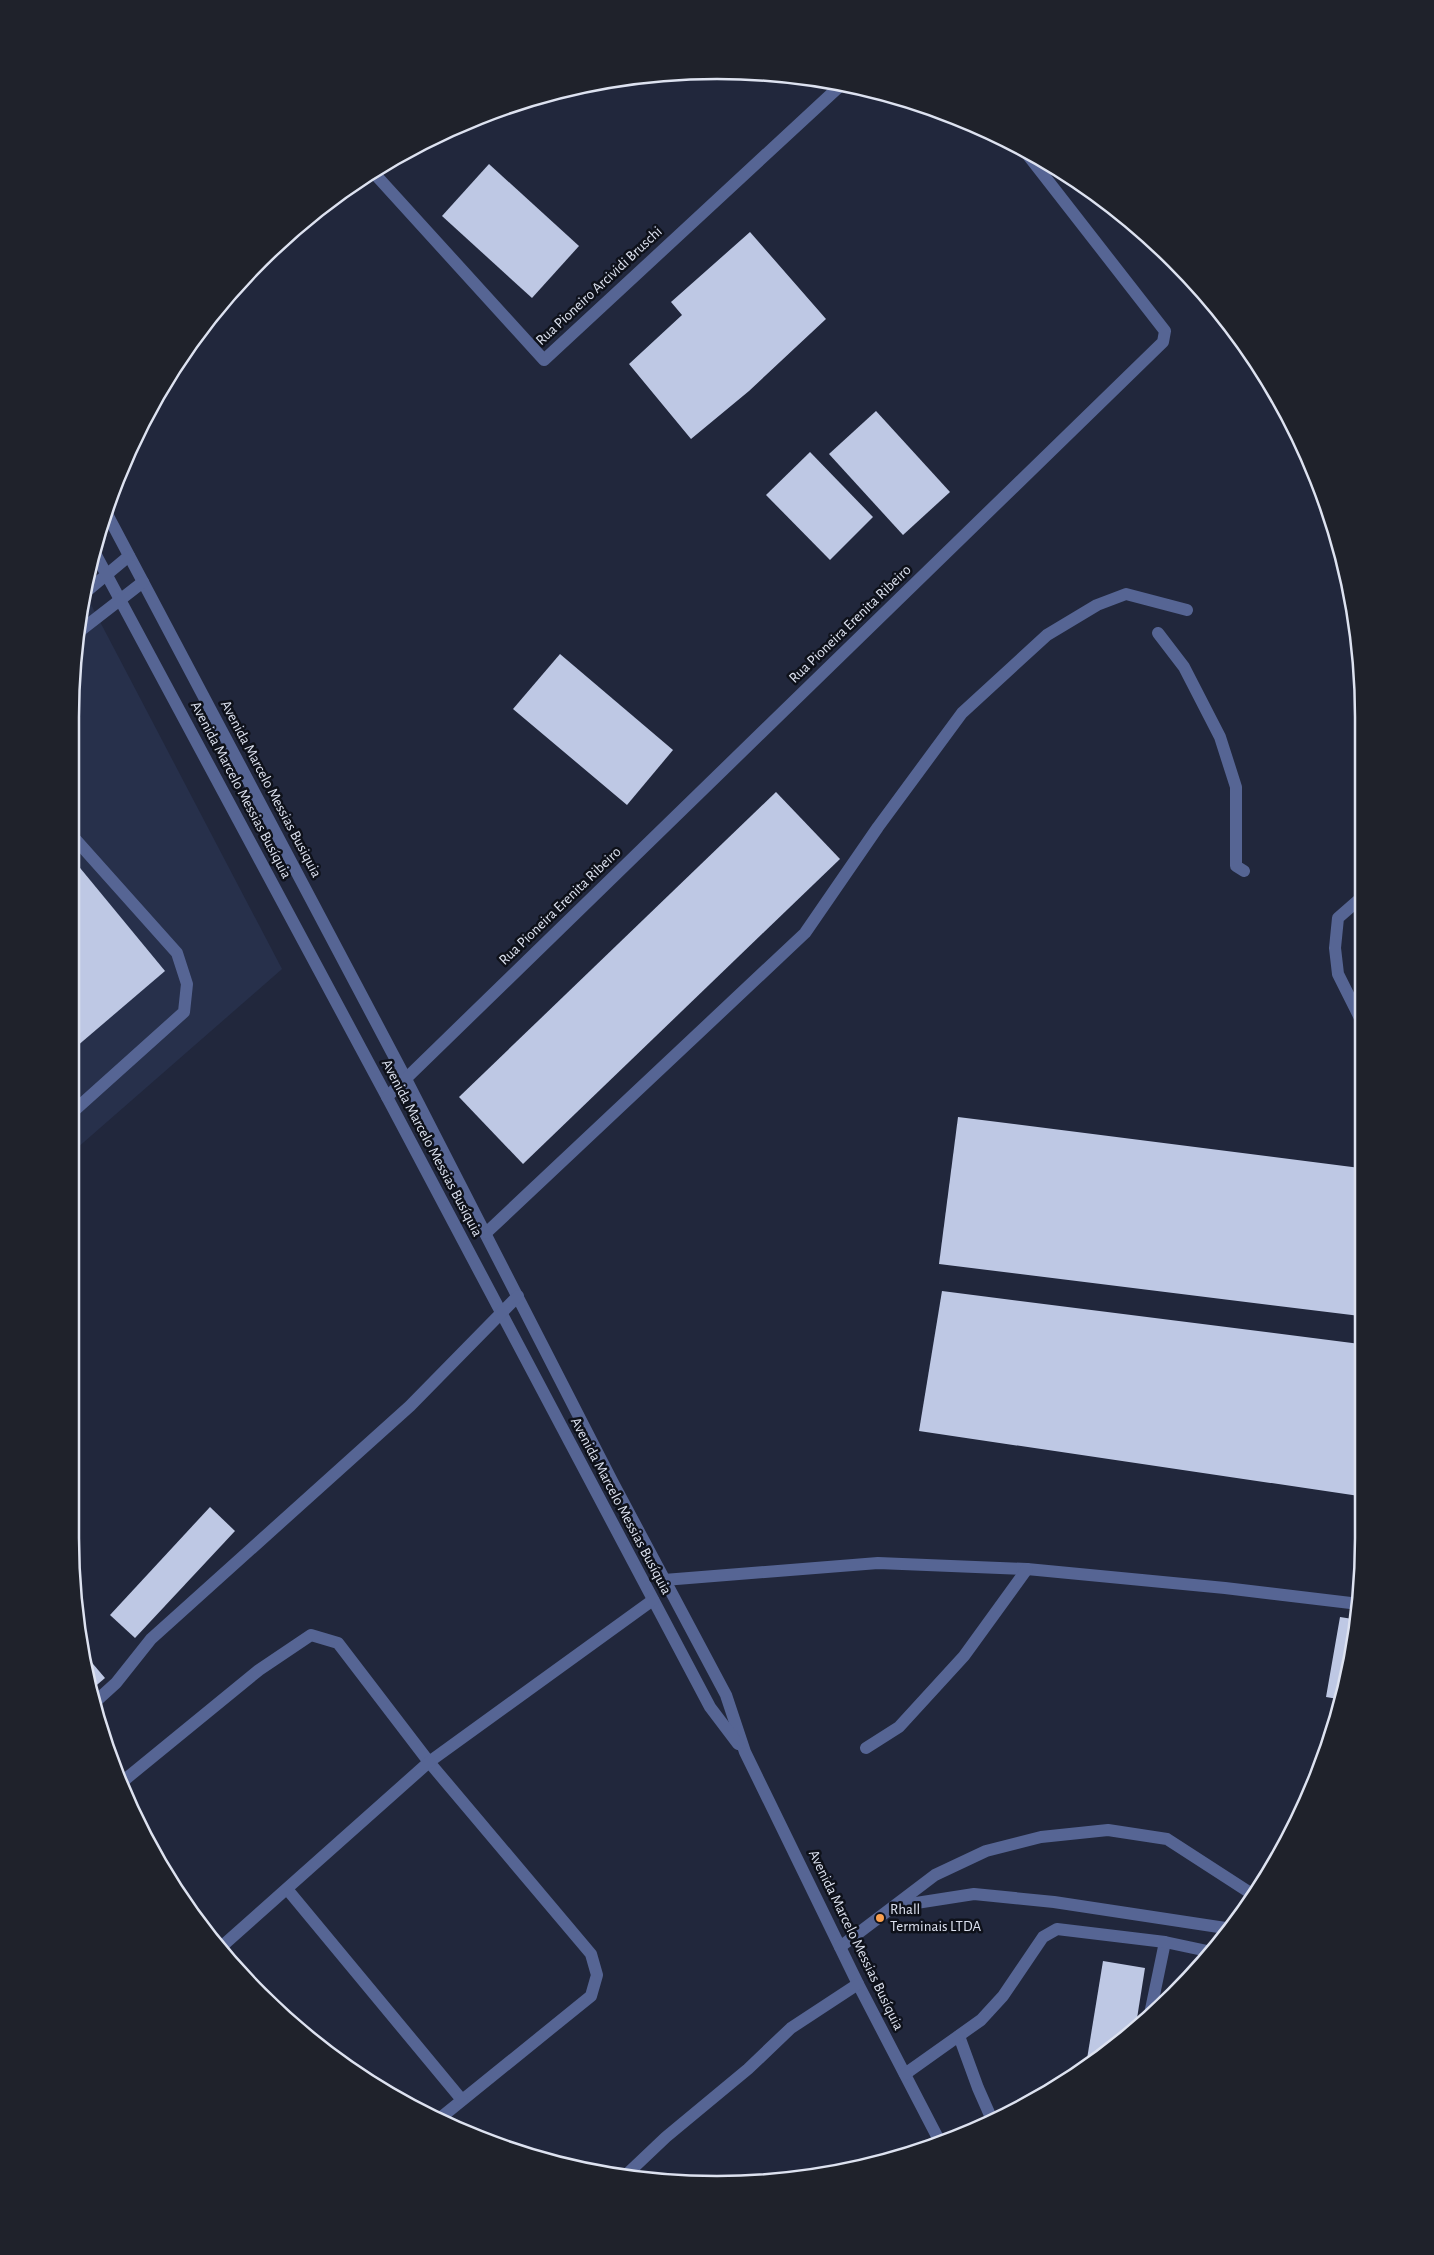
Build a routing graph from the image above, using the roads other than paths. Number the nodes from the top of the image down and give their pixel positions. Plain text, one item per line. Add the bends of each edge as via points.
1 (836, 90) edge
2 (1034, 163) edge
3 (377, 177) edge
4 (110, 520) edge
5 (129, 556) junction
6 (98, 559) edge
7 (107, 574) junction
8 (143, 582) junction
9 (92, 587) edge
10 (120, 598) junction
11 (1187, 610) dead end
12 (85, 626) edge
13 (1158, 633) dead end
14 (79, 843) edge
15 (1244, 871) dead end
16 (1355, 903) edge
17 (1355, 1008) edge
18 (406, 1079) junction
19 (387, 1097) junction
20 (79, 1106) edge
21 (486, 1233) junction
22 (518, 1296) junction
23 (501, 1311) junction
24 (612, 1481) junction
25 (595, 1492) junction
26 (1027, 1569) junction
27 (664, 1580) junction
28 (653, 1600) junction
29 (1352, 1603) edge
30 (99, 1698) edge
31 (866, 1748) dead end
32 (745, 1752) junction
33 (429, 1762) junction
34 (126, 1779) edge
35 (287, 1889) junction
36 (1249, 1892) edge
37 (897, 1906) junction
38 (1223, 1928) edge
39 (1165, 1942) junction
40 (225, 1944) edge
41 (840, 1947) junction
42 (1204, 1950) edge
43 (858, 1984) junction
44 (1151, 2005) edge
45 (959, 2036) junction
46 (905, 2074) junction
47 (462, 2100) junction
48 (444, 2114) edge
49 (991, 2114) edge
50 (937, 2137) edge
51 (631, 2170) edge

1 - 3 street, Rua Pioneiro Arcividi Bruschi via 544,360
2 - 18 street, Rua Pioneira Erenita Ribeiro via 1165,331 1163,342
4 - 5 street, Avenida Marcelo Messias Busiquia
5 - 7 street
5 - 8 street, Avenida Marcelo Messias Busiquia
6 - 7 street, Avenida Marcelo Messias Busíquia
7 - 9 street
7 - 10 street, Avenida Marcelo Messias Busíquia
8 - 10 street
8 - 18 street, Avenida Marcelo Messias Busiquia
10 - 12 street
10 - 19 street, Avenida Marcelo Messias Busíquia
11 - 21 street via 1126,594 1097,605 1047,635 962,713 805,933
13 - 15 street via 1184,667 1220,737 1236,787 1236,866
14 - 20 street via 178,953 187,984 184,1012
16 - 17 street via 1338,918 1335,948 1338,974
18 - 19 street, Rua Pioneira Erenita Ribeiro
18 - 21 street, Avenida Marcelo Messias Busíquia
19 - 23 street, Avenida Marcelo Messias Busíquia
21 - 22 street, Avenida Marcelo Messias Busíquia
22 - 23 street
22 - 24 street, Avenida Marcelo Messias Busíquia
23 - 25 street, Avenida Marcelo Messias Busíquia
23 - 30 street via 410,1406 151,1639 116,1683
24 - 25 street
24 - 27 street, Avenida Marcelo Messias Busíquia
25 - 28 street, Avenida Marcelo Messias Busíquia
26 - 27 street via 878,1563
26 - 29 street
26 - 31 street via 964,1656 898,1727
27 - 32 street, Avenida Marcelo Messias Busíquia via 726,1695
28 - 32 street, Avenida Marcelo Messias Busíquia via 710,1707
28 - 33 street
32 - 41 street, Avenida Marcelo Messias Busíquia
33 - 34 street via 338,1643 311,1635 259,1670
33 - 35 street
33 - 47 street via 591,1954 597,1975 591,1996
35 - 40 street
35 - 47 street
36 - 37 street via 1167,1839 1108,1830 1041,1837 986,1851 935,1875
37 - 38 street via 974,1894 1054,1902
37 - 41 street
39 - 42 street
39 - 44 street
39 - 45 street via 1057,1929 1043,1937 1003,1996 981,2020
41 - 43 street, Avenida Marcelo Messias Busíquia
43 - 46 street, Avenida Marcelo Messias Busíquia
43 - 51 street via 791,2028
45 - 46 street
45 - 49 street
46 - 50 street, Avenida Marcelo Messias Busíquia
47 - 48 street

